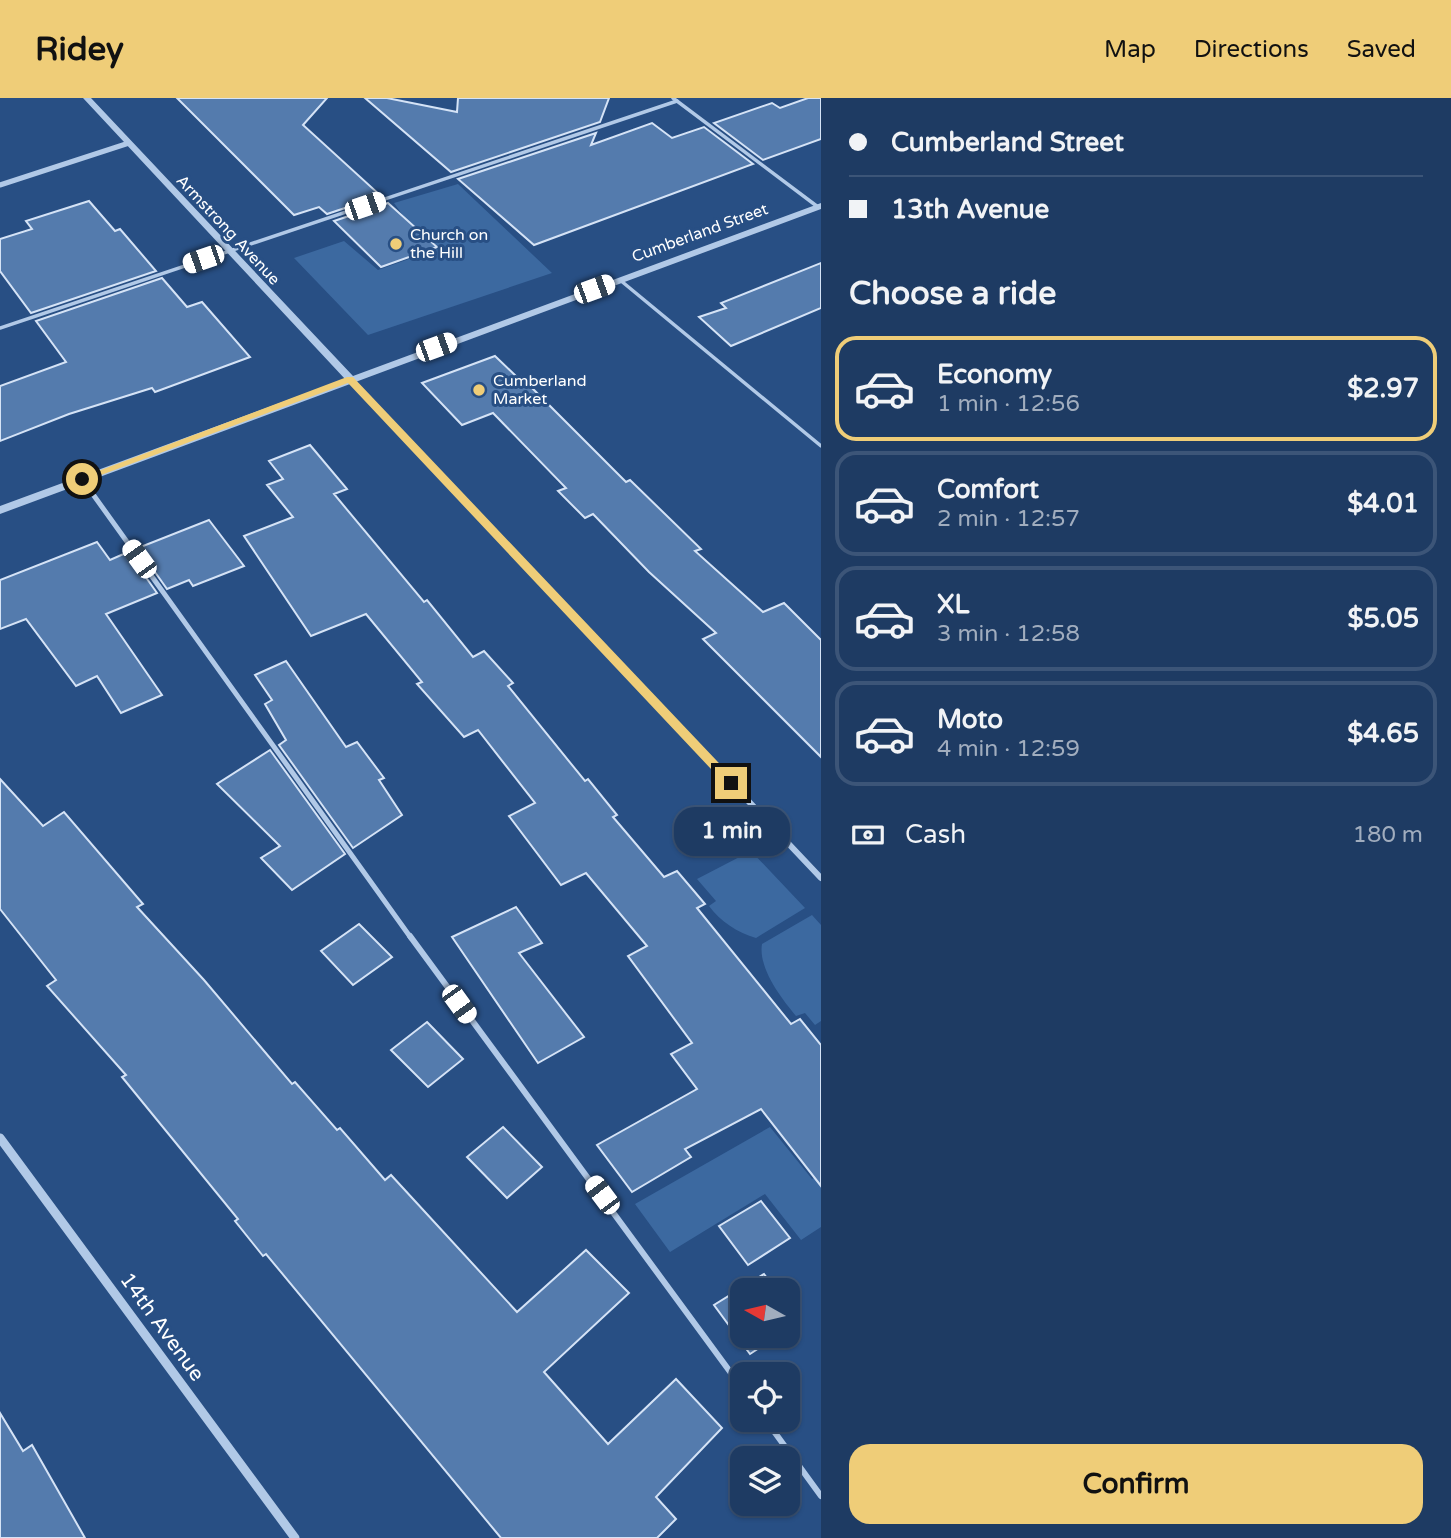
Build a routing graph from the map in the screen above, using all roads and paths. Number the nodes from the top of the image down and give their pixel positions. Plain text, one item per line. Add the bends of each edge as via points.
1 (87, 98) edge
2 (675, 100) edge
3 (129, 144) junction
4 (0, 185) edge
5 (819, 206) edge
6 (228, 251) junction
7 (620, 280) junction
8 (0, 328) edge
9 (350, 379) junction
10 (821, 446) edge
11 (82, 479) junction
12 (0, 510) edge
13 (821, 878) edge
14 (0, 1138) edge
15 (730, 1372) edge
16 (774, 1432) edge
17 (821, 1496) edge
18 (295, 1538) edge

1 - 3 street, Armstrong Avenue
2 - 5 lane
2 - 6 lane
3 - 4 street
3 - 6 street, Armstrong Avenue
5 - 7 street, Cumberland Street
6 - 8 lane
6 - 9 street, Armstrong Avenue
7 - 9 street, Cumberland Street
7 - 10 lane
9 - 11 street, Cumberland Street
9 - 13 street
11 - 12 street, Cumberland Street
11 - 15 lane via 326,822
14 - 18 street, 14th Avenue
16 - 17 lane

